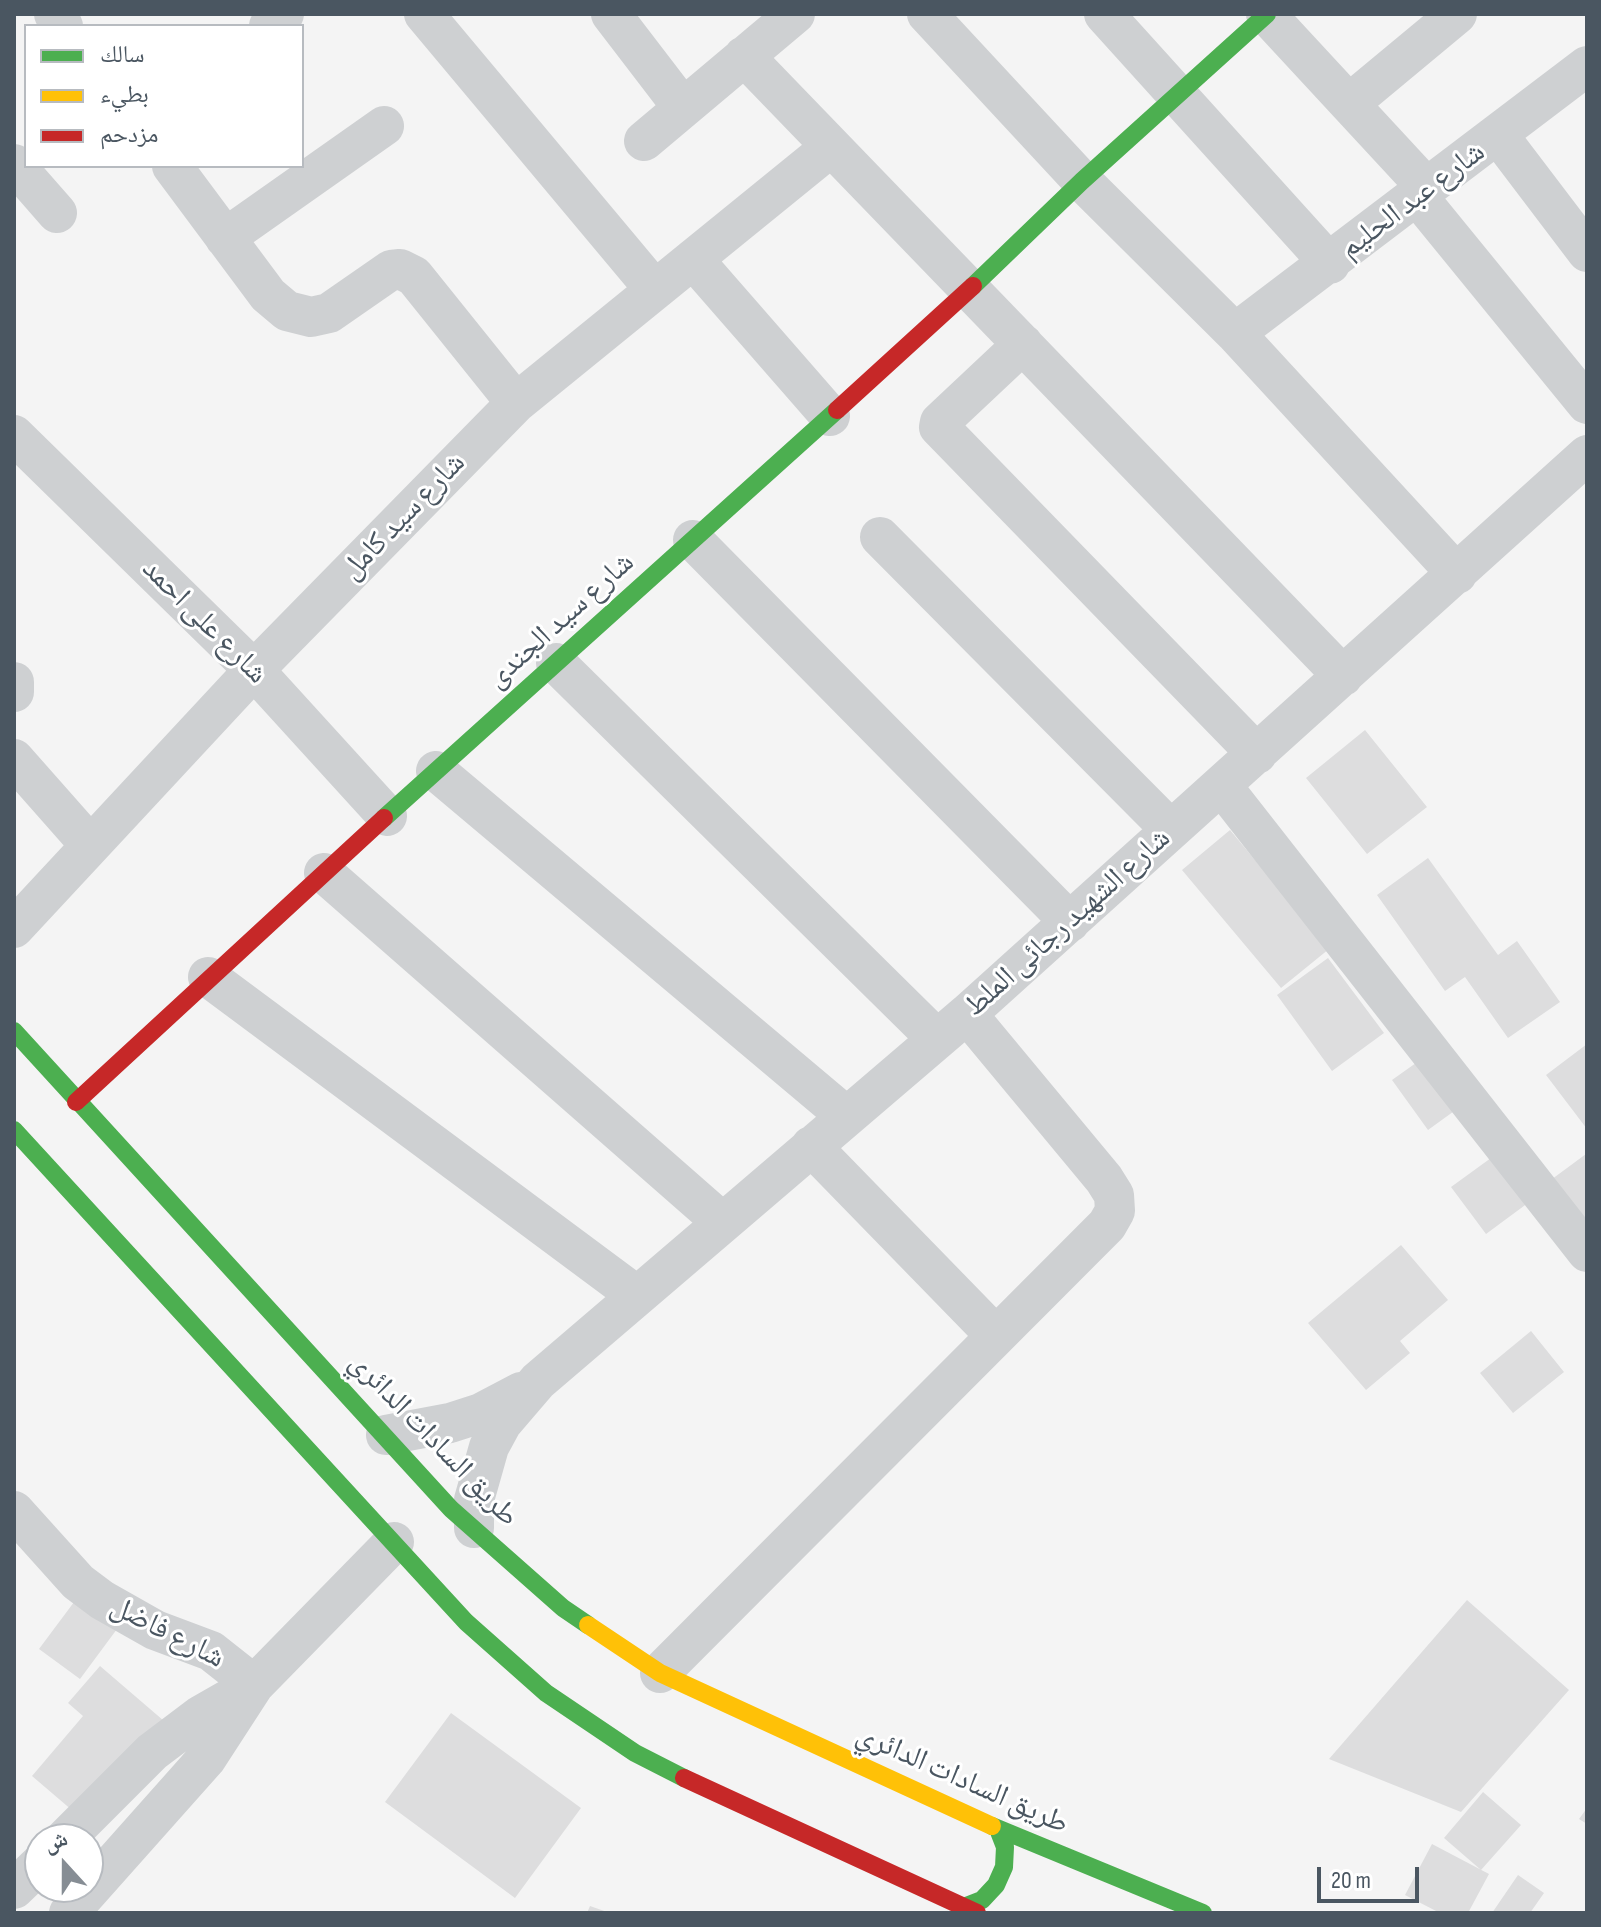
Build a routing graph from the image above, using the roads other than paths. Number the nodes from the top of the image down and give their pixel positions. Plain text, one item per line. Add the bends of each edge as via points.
1 (424, 14) edge
2 (611, 14) edge
3 (927, 14) edge
4 (1104, 14) edge
5 (1266, 14) edge
6 (1457, 14) edge
7 (777, 19) edge
8 (744, 56) junction
9 (1587, 66) edge
10 (1175, 96) junction
11 (1350, 103) junction
12 (683, 108) junction
13 (384, 126) dead end
14 (1499, 136) junction
15 (644, 141) dead end
16 (831, 147) junction
17 (14, 164) edge
18 (173, 168) edge
19 (1082, 181) junction
20 (1423, 193) junction
21 (57, 213) dead end
22 (225, 238) junction
23 (1587, 252) edge
24 (693, 259) junction
25 (1330, 264) junction
26 (655, 290) junction
27 (969, 290) junction
28 (1235, 333) junction
29 (1023, 344) junction
30 (516, 403) junction
31 (1587, 404) edge
32 (830, 416) junction
33 (14, 435) edge
34 (1587, 455) edge
35 (880, 537) dead end
36 (693, 540) junction
37 (1457, 574) junction
38 (556, 663) junction
39 (254, 670) junction
40 (1343, 676) junction
41 (14, 682) edge
42 (14, 692) edge
43 (1257, 754) junction
44 (14, 759) edge
45 (436, 771) junction
46 (1222, 786) junction
47 (387, 816) junction
48 (1171, 830) junction
49 (90, 845) junction
50 (324, 873) junction
51 (1070, 922) junction
52 (14, 928) edge
53 (208, 977) junction
54 (952, 1026) junction
55 (14, 1031) edge
56 (76, 1102) junction
57 (846, 1116) junction
58 (14, 1130) edge
59 (811, 1146) junction
60 (722, 1222) junction
61 (1587, 1252) edge
62 (636, 1295) junction
63 (996, 1336) junction
64 (538, 1381) junction
65 (386, 1435) junction
66 (14, 1511) edge
67 (474, 1528) junction
68 (394, 1542) junction
69 (660, 1673) junction
70 (254, 1685) junction
71 (81, 1823) edge
72 (998, 1829) junction
73 (970, 1910) edge
74 (1191, 1911) edge
75 (69, 1913) edge

1 - 26 street
2 - 12 street
3 - 19 street
4 - 10 street
5 - 10 main road, شارع سيد الجندى
5 - 11 street
6 - 11 street
7 - 8 street
8 - 12 street
8 - 16 street
9 - 14 street, شارع عبد الحليم
10 - 19 main road, شارع سيد الجندى
10 - 25 street
11 - 20 street
12 - 15 street
13 - 22 street
14 - 20 street, شارع عبد الحليم
14 - 23 street
16 - 24 street, شارع سيد كامل
16 - 27 street
17 - 21 street
18 - 22 street
19 - 27 main road, شارع سيد الجندى
19 - 28 street
20 - 25 street, شارع عبد الحليم
20 - 31 street
22 - 30 street via 268,295 300,317 329,313 391,270 414,276
24 - 26 street, شارع سيد كامل
24 - 32 street
25 - 28 street, شارع عبد الحليم
26 - 30 street, شارع سيد كامل
27 - 29 street
27 - 32 main road, شارع سيد الجندى
28 - 37 street
29 - 40 street
29 - 43 street via 939,427
30 - 39 street, شارع سيد كامل
32 - 36 main road, شارع سيد الجندى
33 - 39 street, شارع على احمد
34 - 37 street, شارع الشهيد رجائى الملط
35 - 48 street
36 - 38 main road, شارع سيد الجندى
36 - 51 street
37 - 40 street, شارع الشهيد رجائى الملط
38 - 45 main road, شارع سيد الجندى
38 - 54 street
39 - 47 street, شارع على احمد
39 - 49 street, شارع سيد كامل
40 - 43 street, شارع الشهيد رجائى الملط
41 - 42 street
43 - 46 street, شارع الشهيد رجائى الملط
44 - 49 street
45 - 47 main road, شارع سيد الجندى
45 - 57 street
46 - 48 street, شارع الشهيد رجائى الملط
46 - 61 street
47 - 50 main road, شارع سيد الجندى
48 - 51 street, شارع الشهيد رجائى الملط
49 - 52 street, شارع سيد كامل
50 - 53 main road, شارع سيد الجندى
50 - 60 street
51 - 54 street, شارع الشهيد رجائى الملط
53 - 56 main road, شارع سيد الجندى
53 - 62 street
54 - 57 street, شارع الشهيد رجائى الملط
54 - 63 street via 1114,1195 1115,1211 1107,1225
55 - 56 main road, طريق السادات الدائري
56 - 65 main road, طريق السادات الدائري
57 - 59 street, شارع الشهيد رجائى الملط
58 - 68 main road
59 - 60 street, شارع الشهيد رجائى الملط
59 - 63 street
60 - 62 street, شارع الشهيد رجائى الملط
62 - 64 street, شارع الشهيد رجائى الملط
63 - 69 street
64 - 65 street, شارع الشهيد رجائى الملط via 481,1413
64 - 67 street, شارع الشهيد رجائى الملط via 489,1447 474,1500
65 - 67 main road, طريق السادات الدائري
66 - 70 street, شارع فاضل via 78,1582 102,1600 155,1630 211,1651
67 - 69 main road, طريق السادات الدائري via 563,1608
68 - 70 street
68 - 73 main road via 466,1622 535,1683 635,1753
69 - 72 main road, طريق السادات الدائري
70 - 71 street via 201,1715 152,1752
70 - 75 street via 206,1759
72 - 73 main road via 1005,1847 1004,1867 996,1885
72 - 74 main road, طريق السادات الدائري

